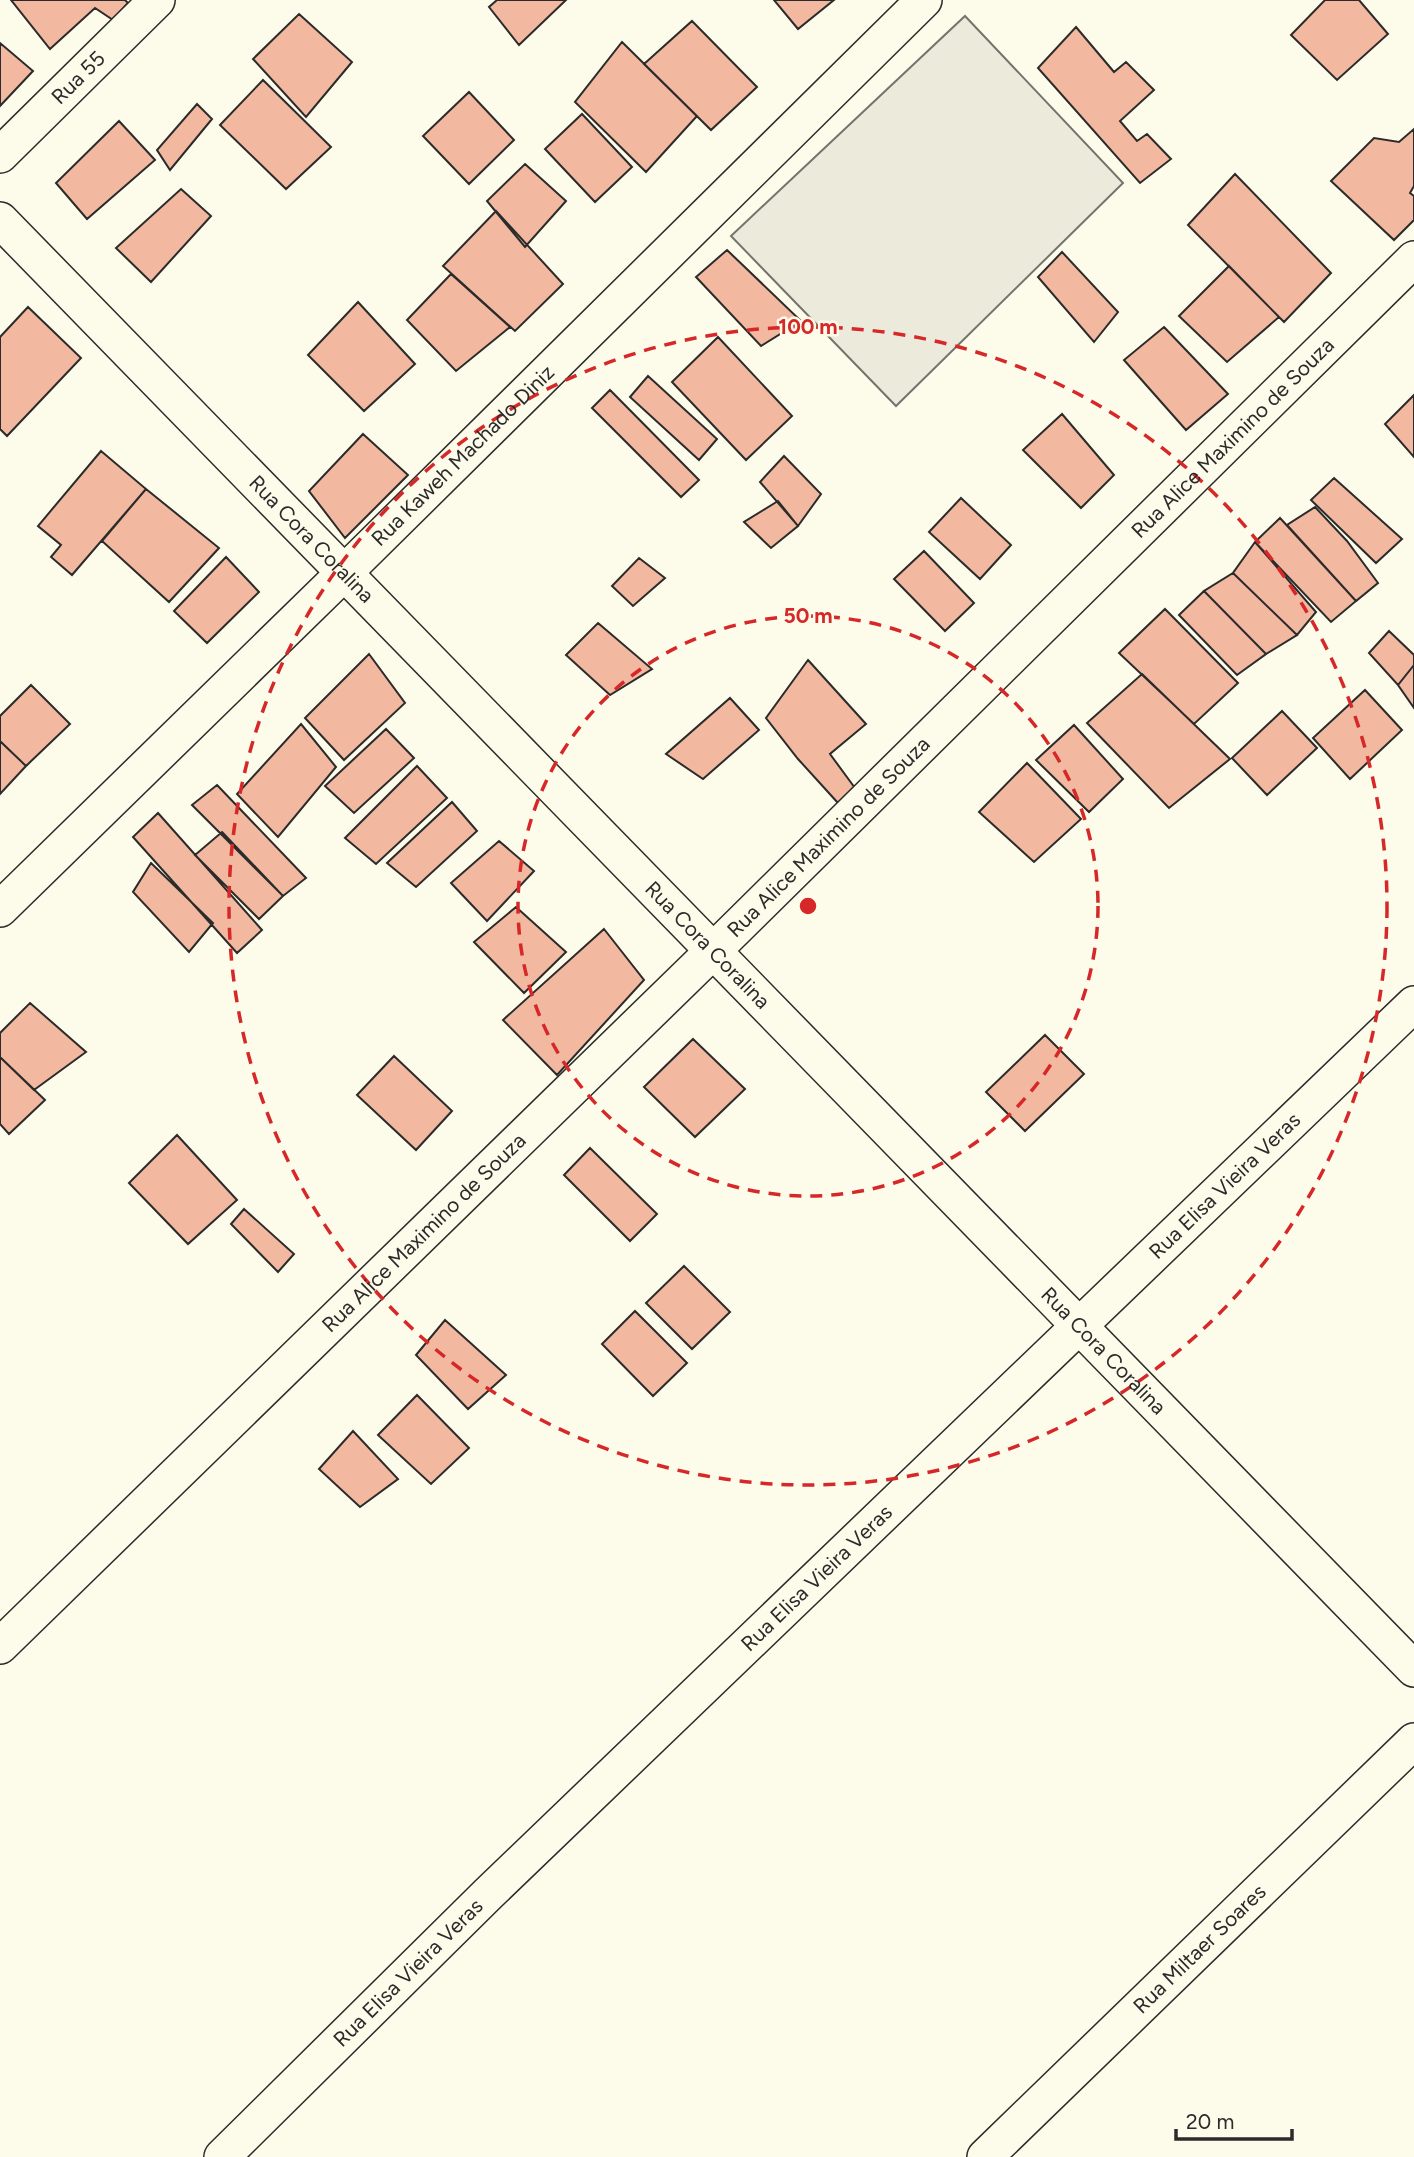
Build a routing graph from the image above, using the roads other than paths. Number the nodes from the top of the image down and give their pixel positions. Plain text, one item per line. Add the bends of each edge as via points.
1 (157, 0) edge
2 (924, 0) edge
3 (0, 155) edge
4 (0, 220) edge
5 (1414, 260) edge
6 (344, 573) junction
7 (0, 909) edge
8 (713, 951) junction
9 (1414, 1004) edge
10 (1080, 1327) junction
11 (0, 1646) edge
12 (1414, 1670) edge
13 (1414, 1741) edge
14 (222, 2157) edge
15 (985, 2157) edge

1 - 3 street, Rua 55
2 - 6 street, Rua Kaweh Machado Diniz
4 - 6 street, Rua Cora Coralina
5 - 8 street, Rua Alice Maximino de Souza
6 - 7 street, Rua Kaweh Machado Diniz
6 - 8 street, Rua Cora Coralina
8 - 10 street, Rua Cora Coralina
8 - 11 street, Rua Alice Maximino de Souza
9 - 10 street, Rua Elisa Vieira Veras
10 - 12 street, Rua Cora Coralina
10 - 14 street, Rua Elisa Vieira Veras via 488,1894
13 - 15 street, Rua Miltaer Soares

